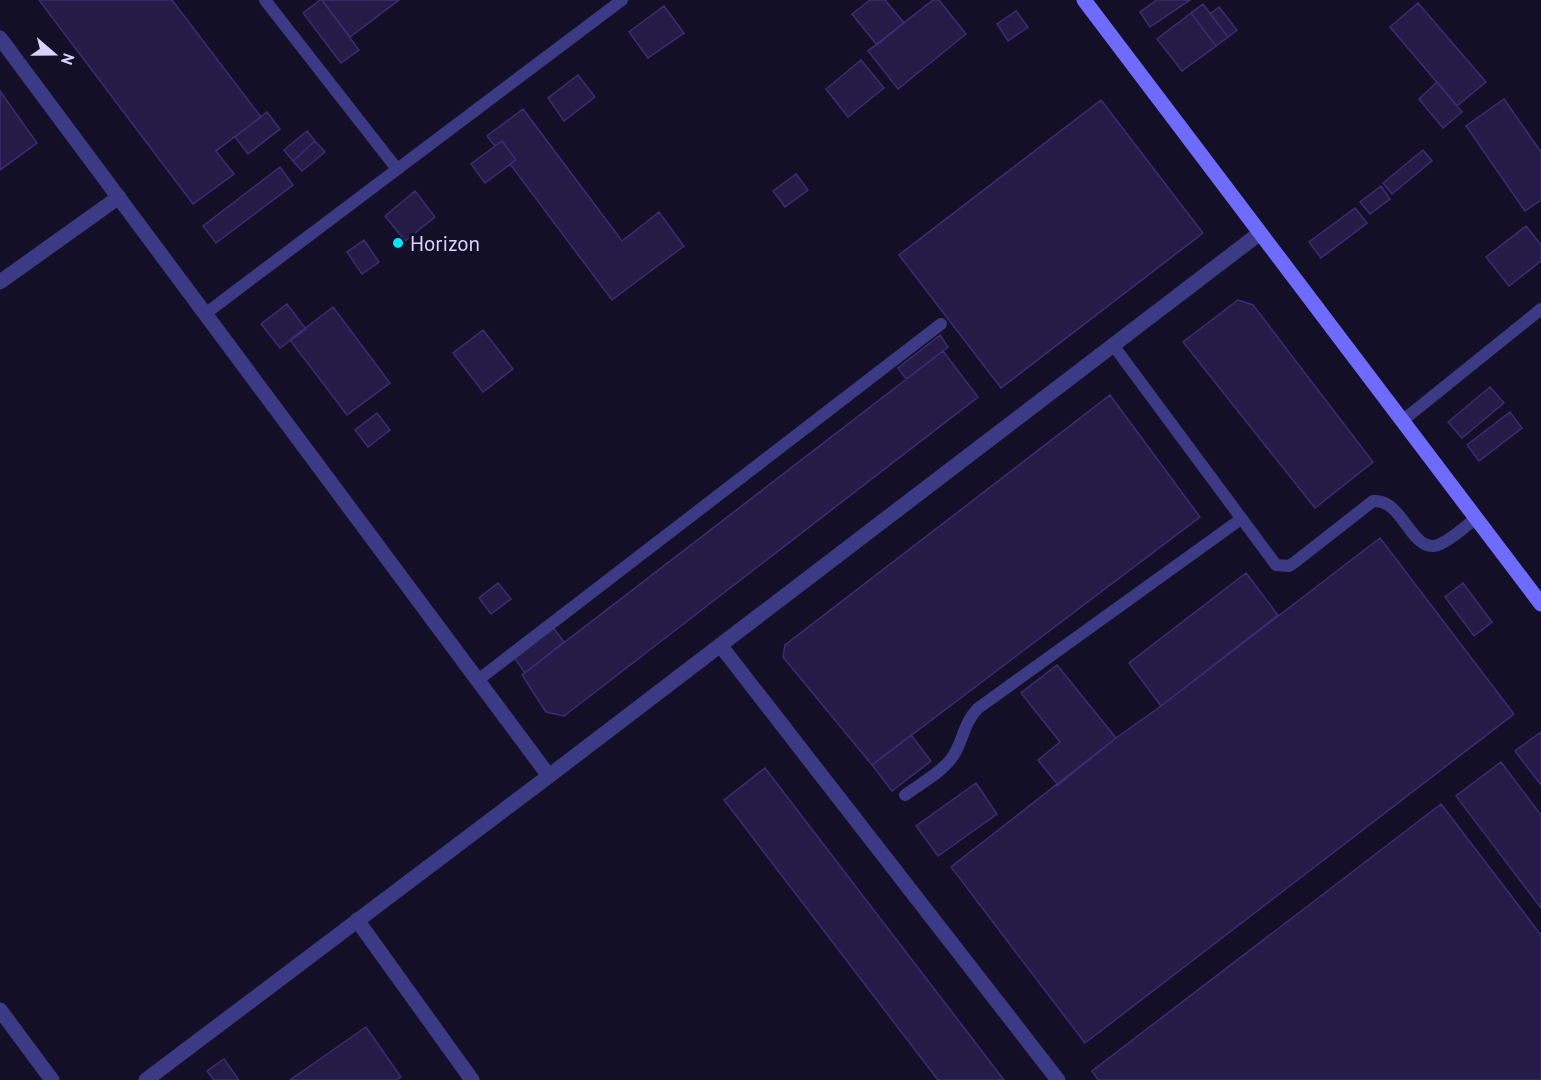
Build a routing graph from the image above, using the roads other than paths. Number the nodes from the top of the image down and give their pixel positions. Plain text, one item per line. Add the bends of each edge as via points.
1 (265, 0) edge
2 (622, 0) edge
3 (1084, 0) edge
4 (0, 38) edge
5 (397, 169) junction
6 (118, 197) junction
7 (1260, 232) junction
8 (0, 282) edge
9 (1541, 309) edge
10 (205, 314) junction
11 (941, 324) dead end
12 (1113, 345) junction
13 (1402, 421) junction
14 (1476, 518) junction
15 (1241, 519) junction
16 (1541, 604) edge
17 (720, 645) junction
18 (478, 680) junction
19 (549, 776) junction
20 (905, 795) dead end
21 (357, 920) junction
22 (0, 1010) edge
23 (52, 1080) edge
24 (146, 1080) edge
25 (472, 1080) edge
26 (1058, 1080) edge

1 - 5 lane
2 - 5 lane
3 - 7 main road
4 - 6 street
5 - 10 lane
6 - 8 street
6 - 10 street
7 - 12 street
7 - 13 main road
9 - 13 lane
10 - 18 street
11 - 18 lane
12 - 15 lane
12 - 17 street
13 - 14 main road
14 - 15 lane via 1441,544 1430,546 1419,540 1392,507 1373,501 1295,562 1282,567 1271,561
14 - 16 main road
15 - 20 lane via 977,709 963,729 951,760
17 - 19 street
17 - 26 street
18 - 19 street
19 - 21 street
21 - 24 street
21 - 25 street
22 - 23 street

